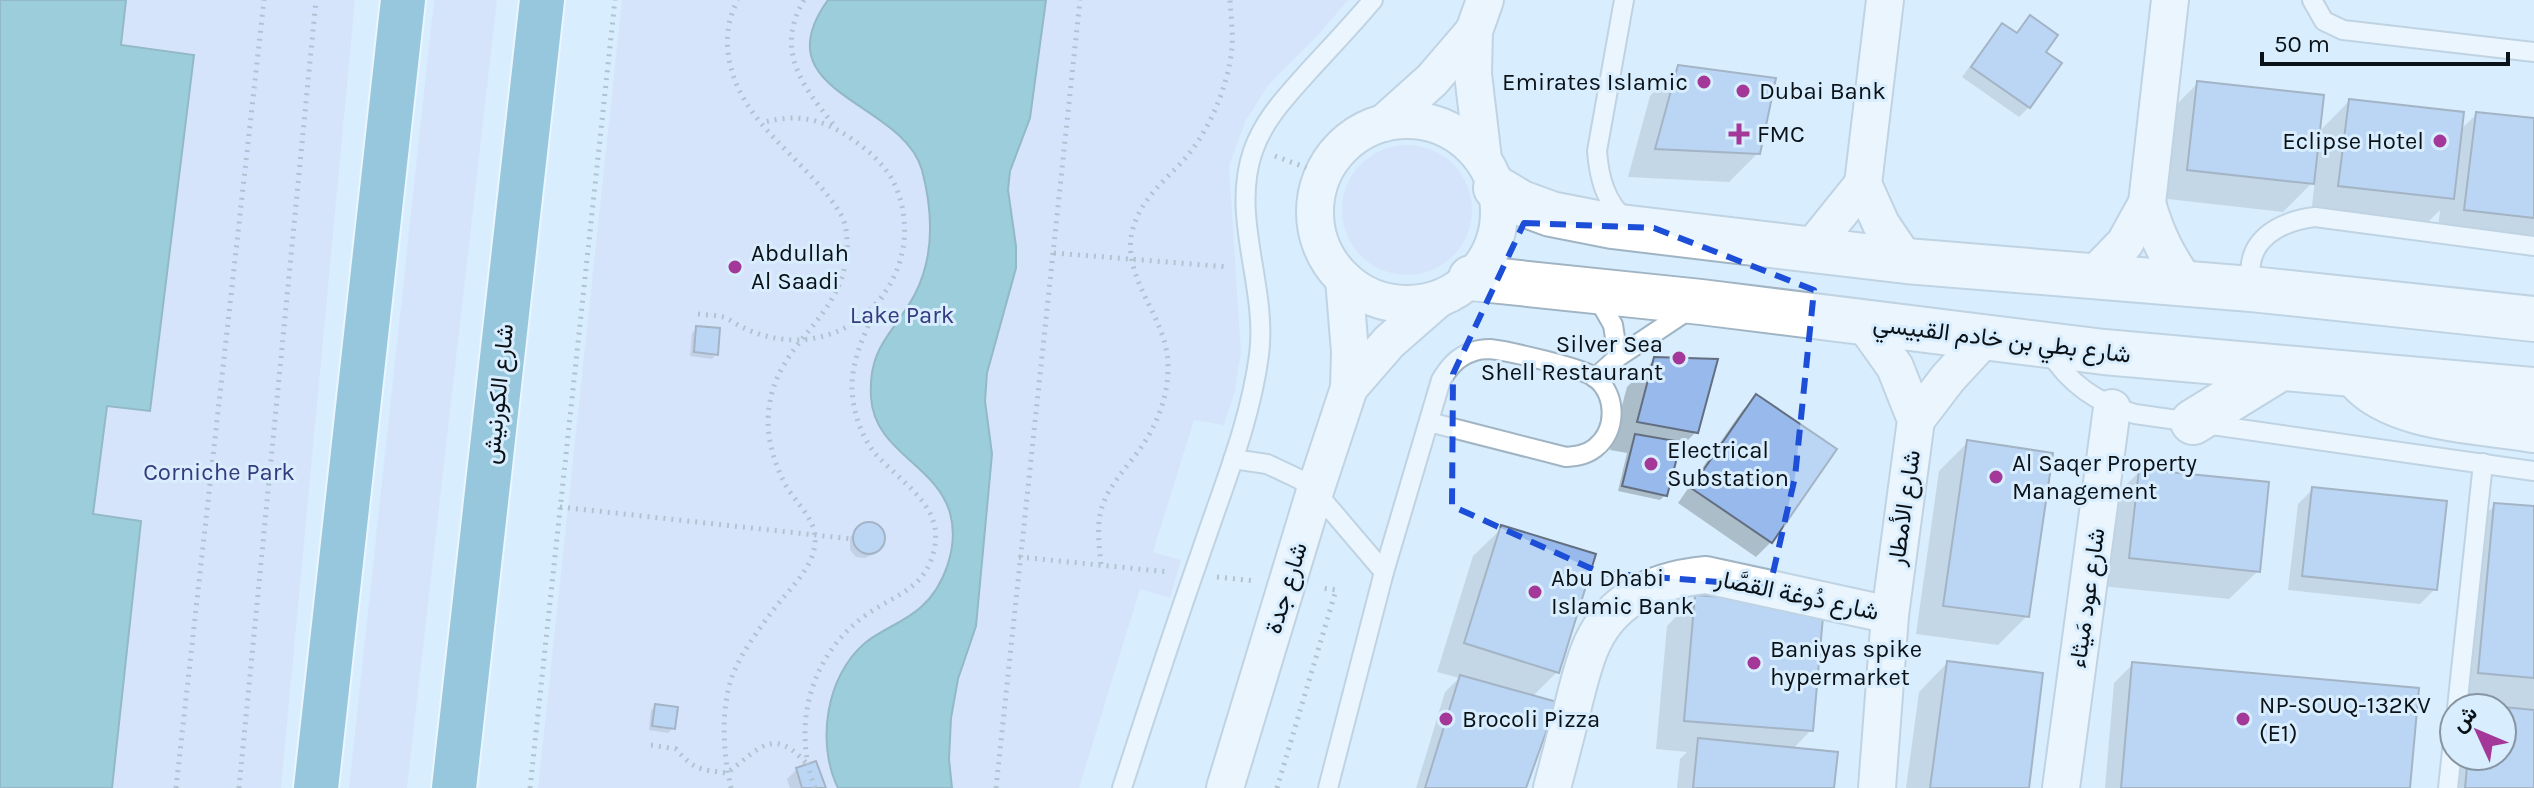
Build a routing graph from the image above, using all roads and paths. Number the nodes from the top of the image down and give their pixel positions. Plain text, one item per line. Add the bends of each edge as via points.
1 (264, 0) edge
2 (316, 0) edge
3 (403, 0) edge
4 (542, 0) edge
5 (615, 0) edge
6 (738, 0) edge
7 (804, 0) edge
8 (1080, 0) edge
9 (1230, 0) edge
10 (1373, 0) edge
11 (1624, 0) edge
12 (1885, 0) edge
13 (2170, 0) edge
14 (2312, 0) edge
15 (1480, 16) edge
16 (2534, 52) edge
17 (760, 123) junction
18 (1384, 123) junction
19 (838, 129) junction
20 (1270, 154) dead end
21 (1323, 174) junction
22 (1489, 174) junction
23 (1863, 184) junction
24 (2147, 203) junction
25 (1637, 229) junction
26 (2534, 246) edge
27 (1809, 251) junction
28 (1054, 253) junction
29 (1132, 260) junction
30 (1906, 261) junction
31 (1253, 269) junction
32 (2094, 275) junction
33 (1344, 279) junction
34 (2186, 283) junction
35 (1455, 288) junction
36 (2251, 289) junction
37 (1591, 291) junction
38 (882, 298) junction
39 (1701, 302) junction
40 (698, 314) dead end
41 (2534, 319) edge
42 (1863, 322) junction
43 (1984, 339) junction
44 (800, 340) junction
45 (2045, 344) junction
46 (1618, 357) junction
47 (2279, 369) junction
48 (2355, 375) junction
49 (1595, 378) junction
50 (1349, 388) junction
51 (2534, 390) edge
52 (2112, 408) junction
53 (1916, 420) junction
54 (1429, 422) junction
55 (2193, 422) junction
56 (2534, 430) edge
57 (1233, 459) junction
58 (2483, 463) junction
59 (2534, 471) edge
60 (1315, 491) junction
61 (560, 507) junction
62 (815, 535) junction
63 (852, 539) dead end
64 (1019, 557) junction
65 (1101, 564) junction
66 (1384, 572) junction
67 (1174, 573) dead end
68 (1208, 576) dead end
69 (1262, 581) dead end
70 (1336, 590) dead end
71 (1890, 615) junction
72 (2459, 692) edge
73 (651, 745) dead end
74 (807, 765) junction
75 (727, 773) junction
76 (176, 788) edge
77 (239, 788) edge
78 (316, 788) edge
79 (454, 788) edge
80 (530, 788) edge
81 (731, 788) edge
82 (815, 788) edge
83 (996, 788) edge
84 (1122, 788) edge
85 (1225, 788) edge
86 (1277, 788) edge
87 (1328, 788) edge
88 (1552, 788) edge
89 (1877, 788) edge
90 (2061, 788) edge

1 - 76 path
2 - 77 path
3 - 78 highway
4 - 79 highway, شارع الكورنيش
5 - 61 path
6 - 17 path via 731,13 729,63 734,84
7 - 19 path via 791,40 794,67
8 - 28 path
9 - 29 path via 1232,47 1223,89 1203,132 1143,205 1132,232
10 - 31 lane via 1262,129 1246,188
11 - 25 lane via 1597,151 1607,196
12 - 23 street
13 - 24 street
14 - 16 lane via 2324,21 2343,30
15 - 18 street via 1432,80
15 - 22 street via 1473,74
17 - 19 path via 801,117
17 - 44 path via 841,214 845,227 847,257 836,292
18 - 21 street via 1341,148
18 - 22 street via 1412,120 1439,126 1464,139
19 - 38 path via 878,162 898,195 904,242 896,274
20 - 21 path
21 - 33 street via 1315,215 1319,239 1328,261
22 - 25 street via 1521,203 1551,214
22 - 35 street via 1499,212 1496,236 1486,258
23 - 27 street
23 - 30 street
24 - 32 street via 2125,243
24 - 34 street via 2168,259
25 - 27 street
26 - 36 lane via 2299,219 2276,229 2258,246 2251,261
27 - 30 street
28 - 29 path
28 - 64 path
29 - 31 path
29 - 65 path via 1166,345 1166,385 1154,425 1102,505
30 - 32 street
31 - 57 lane via 1261,324 1259,355
32 - 34 street
33 - 35 street via 1388,302 1413,304
33 - 50 street, شارع جدة
34 - 36 street
35 - 37 street, شارع بطي بن خادم القبيسي
35 - 50 street, شارع جدة via 1389,342
36 - 41 street
37 - 39 street, شارع بطي بن خادم القبيسي
37 - 46 lane via 1609,314
38 - 44 path via 839,332
38 - 74 path via 855,364 856,413 872,449 925,502 937,536 921,577 905,594 865,615 826,656 808,703
39 - 42 street, شارع بطي بن خادم القبيسي
39 - 46 lane
40 - 44 path via 724,318 759,335
42 - 43 street, شارع بطي بن خادم القبيسي
42 - 53 street, شارع الأمطار via 1895,367
43 - 45 street, شارع بطي بن خادم القبيسي
43 - 53 street, شارع الأمطار
44 - 62 path via 772,392 769,437 777,464
45 - 47 street, شارع بطي بن خادم القبيسي
45 - 52 lane via 2073,382
46 - 49 lane
47 - 48 street, شارع بطي بن خادم القبيسي
47 - 55 street
48 - 51 street, شارع بطي بن خادم القبيسي
48 - 56 street via 2376,395 2402,408
49 - 54 lane via 1503,352 1474,351 1449,367
49 - 54 lane via 1608,395 1611,424 1605,438 1581,455 1552,454
50 - 60 street, شارع جدة
52 - 55 lane
52 - 90 street, شارع عود مَيثاء
53 - 71 street, شارع الأمطار
54 - 66 lane
55 - 58 lane
57 - 60 lane via 1267,464
57 - 84 lane
58 - 59 lane
58 - 72 lane
60 - 66 lane
60 - 85 street, شارع جدة
61 - 62 path
61 - 80 path
62 - 63 path
62 - 75 path via 811,558 751,640 733,675 726,712
64 - 65 path
64 - 83 path
65 - 67 path
66 - 87 lane
68 - 69 path
70 - 86 path
71 - 88 street, شارع دُوغة القصَّار via 1706,575 1649,587 1603,624 1589,650
71 - 89 street, شارع الأمطار
73 - 75 path via 676,749 698,769
74 - 75 path via 776,742 757,748
74 - 82 path
75 - 81 path

